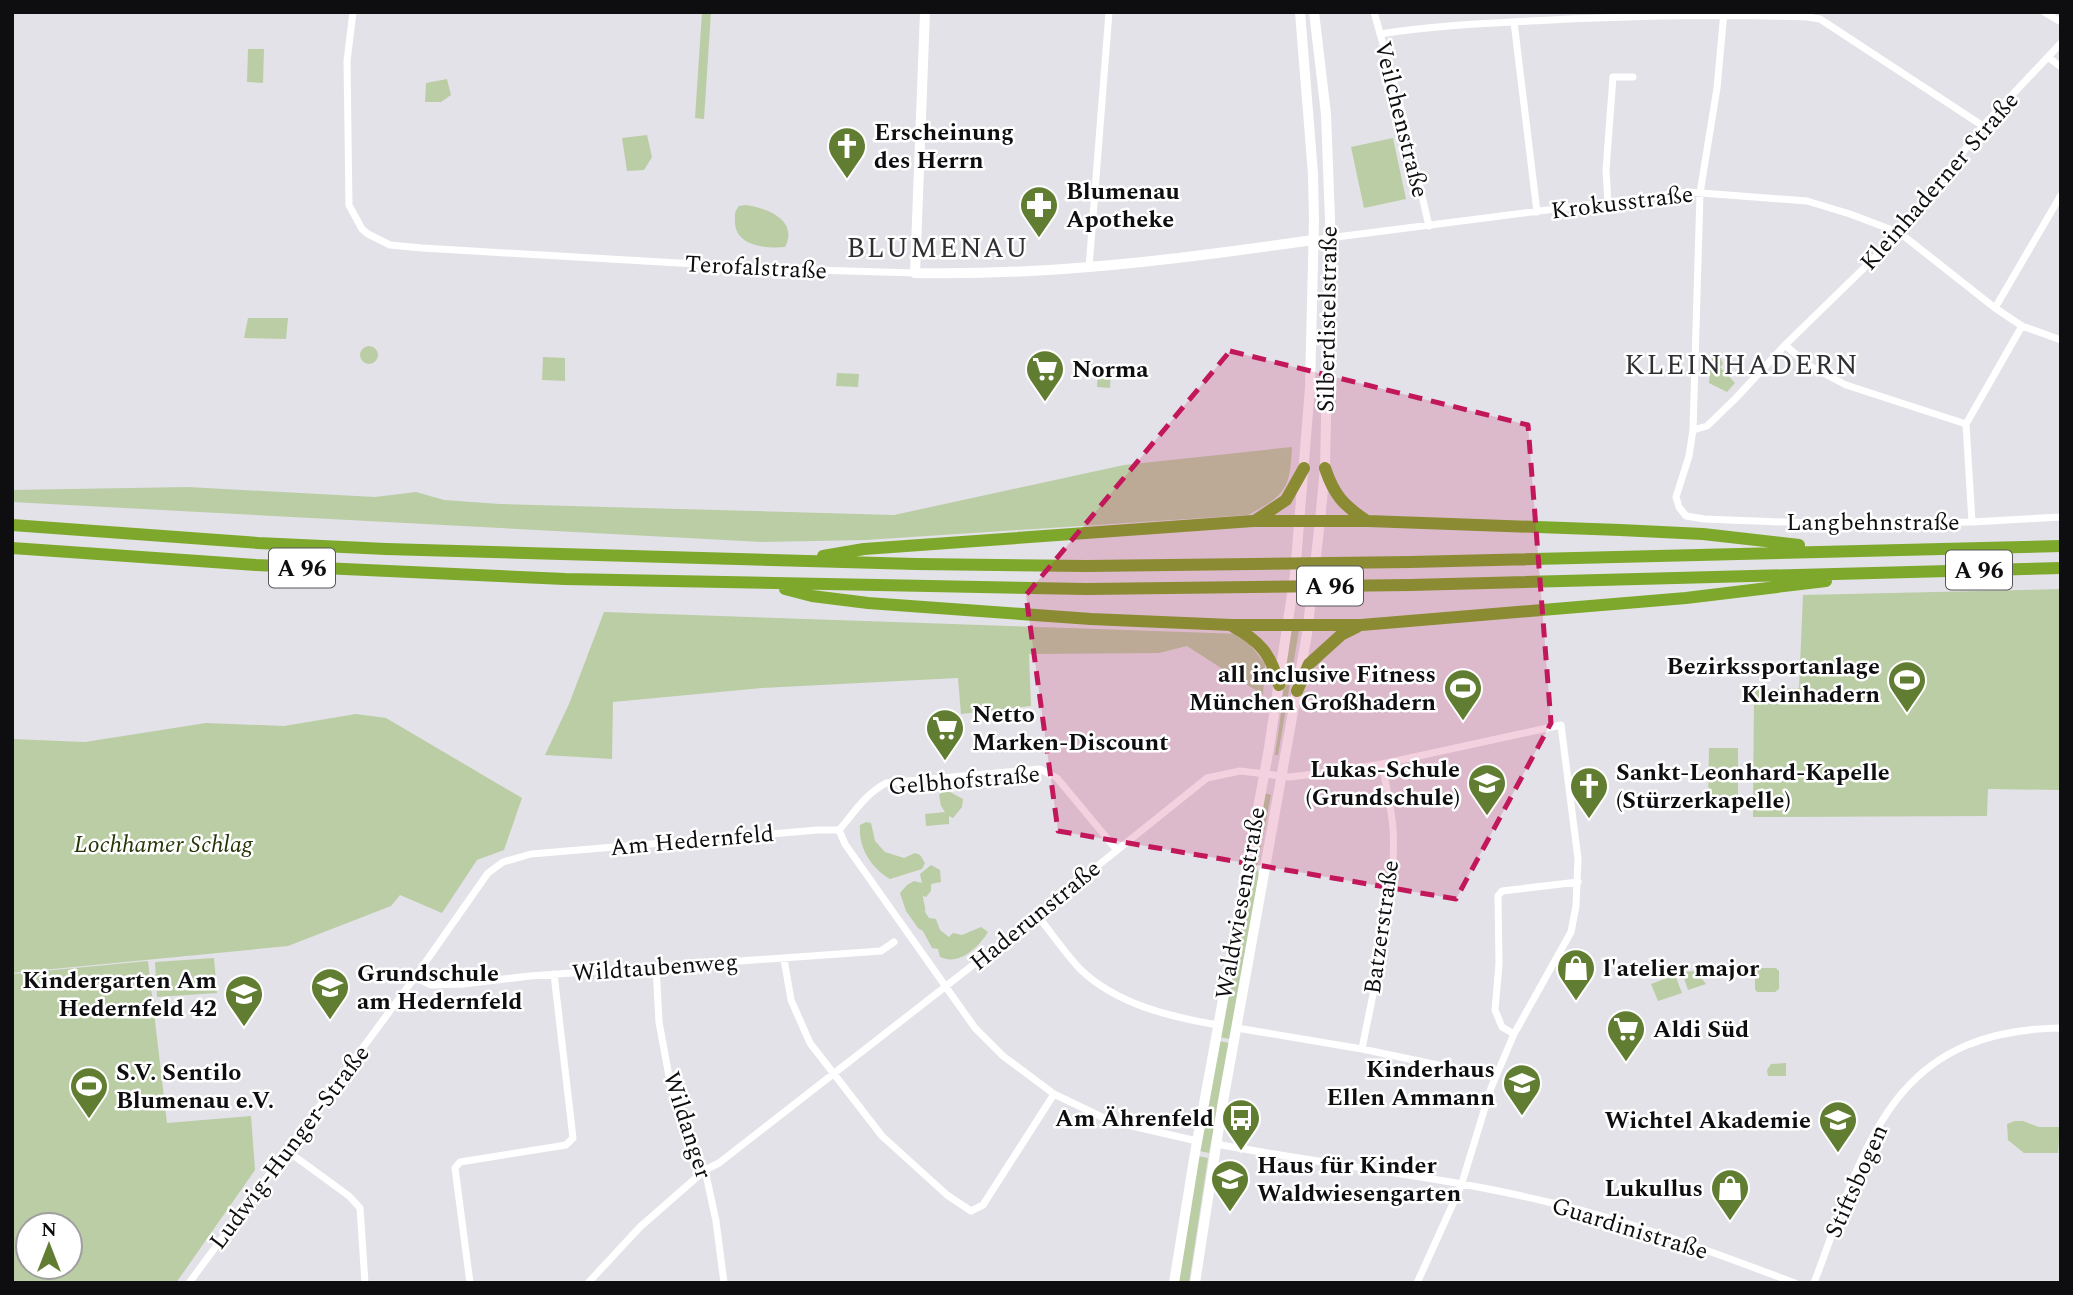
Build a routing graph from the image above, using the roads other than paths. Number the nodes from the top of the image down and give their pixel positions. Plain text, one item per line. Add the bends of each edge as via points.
1 (353, 12) edge
2 (925, 12) edge
3 (1109, 12) edge
4 (1300, 12) edge
5 (1314, 12) edge
6 (1374, 12) edge
7 (2044, 12) edge
8 (1724, 13) edge
9 (1633, 14) edge
10 (1821, 16) edge
11 (1514, 22) junction
12 (2061, 22) edge
13 (1380, 34) junction
14 (2061, 43) edge
15 (2049, 58) junction
16 (2061, 67) edge
17 (1633, 77) dead end
18 (1983, 126) junction
19 (1700, 193) junction
20 (2061, 195) edge
21 (1608, 203) junction
22 (1537, 212) junction
23 (1429, 226) junction
24 (1900, 233) junction
25 (1329, 238) junction
26 (1313, 240) junction
27 (1089, 267) junction
28 (915, 273) junction
29 (1995, 308) junction
30 (2022, 326) junction
31 (2061, 340) edge
32 (1785, 345) junction
33 (1966, 424) junction
34 (1693, 430) junction
35 (1304, 468) junction
36 (1325, 468) junction
37 (2061, 517) edge
38 (1253, 521) junction
39 (1300, 521) junction
40 (1320, 521) junction
41 (1368, 521) junction
42 (1972, 522) junction
43 (12, 525) edge
44 (2061, 546) edge
45 (12, 548) edge
46 (1843, 551) junction
47 (795, 561) junction
48 (2061, 568) edge
49 (1897, 572) junction
50 (764, 584) junction
51 (1232, 625) junction
52 (1308, 625) junction
53 (1361, 625) junction
54 (1287, 626) junction
55 (1279, 685) junction
56 (1297, 691) junction
57 (1382, 764) junction
58 (1264, 774) junction
59 (1282, 777) junction
60 (839, 830) junction
61 (1116, 849) junction
62 (1578, 882) junction
63 (1036, 914) junction
64 (894, 942) dead end
65 (784, 959) junction
66 (656, 966) junction
67 (554, 974) junction
68 (415, 977) junction
69 (945, 987) junction
70 (1218, 1025) junction
71 (1237, 1028) junction
72 (2061, 1028) edge
73 (1514, 1034) junction
74 (1362, 1049) junction
75 (833, 1073) junction
76 (1495, 1077) junction
77 (1054, 1094) junction
78 (1197, 1141) junction
79 (1216, 1144) junction
80 (286, 1150) junction
81 (705, 1170) junction
82 (1461, 1186) junction
83 (189, 1283) edge
84 (365, 1283) edge
85 (470, 1283) edge
86 (588, 1283) edge
87 (724, 1283) edge
88 (1174, 1283) edge
89 (1195, 1283) edge
90 (1417, 1283) edge
91 (1795, 1283) edge
92 (1814, 1283) edge

1 - 28 street, Terofalstraße via 347,61 349,205 362,229 390,245
2 - 28 street
3 - 27 street
4 - 26 street, Silberdistelstraße via 1313,174
5 - 25 street, Silberdistelstraße via 1326,114
6 - 13 street, Veilchenstraße
7 - 12 street
8 - 9 street
8 - 10 street
8 - 19 street
9 - 11 street
10 - 18 street
11 - 13 street
11 - 22 street
13 - 23 street, Veilchenstraße
14 - 15 street, Kleinhaderner Straße
15 - 16 street
15 - 18 street, Kleinhaderner Straße
17 - 21 street via 1613,77
18 - 24 street, Kleinhaderner Straße
19 - 21 street, Krokusstraße
19 - 24 street, Krokusstraße via 1807,201
19 - 34 street
20 - 29 street
21 - 22 street, Krokusstraße
22 - 23 street, Krokusstraße
23 - 25 street, Krokusstraße
24 - 29 street, Krokusstraße
24 - 32 street, Kleinhaderner Straße
25 - 26 street, Krokusstraße
25 - 36 street, Silberdistelstraße
26 - 27 street, Terofalstraße
26 - 35 street, Silberdistelstraße
27 - 28 street, Terofalstraße
29 - 30 street, Krokusstraße
30 - 31 street, Krokusstraße
30 - 33 street
32 - 33 street via 1808,365 1846,385
32 - 34 street, Kleinhaderner Straße via 1707,426
33 - 42 street
34 - 42 street, Langbehnstraße via 1676,498 1686,516 1836,524
35 - 38 highway via 1286,500
35 - 39 street, Silberdistelstraße
36 - 40 street, Silberdistelstraße
36 - 41 highway via 1338,498
37 - 42 street, Langbehnstraße
38 - 39 highway
38 - 47 highway via 864,549
39 - 40 highway
39 - 54 street, Waldwiesenstraße
40 - 41 highway
40 - 52 street, Silberdistelstraße
41 - 46 highway via 1703,534
43 - 47 highway, A 96 via 271,544
44 - 46 highway, A 96
45 - 50 highway, A 96 via 256,565
46 - 47 highway, A 96 via 1087,566
48 - 49 highway, A 96
49 - 50 highway, A 96 via 1087,589
49 - 53 highway via 1686,598
50 - 51 highway via 868,603 1091,620
51 - 54 highway
51 - 55 highway via 1252,637 1269,656
52 - 53 highway
52 - 54 highway
52 - 56 street, Waldwiesenstraße
53 - 56 highway via 1341,635 1308,664
54 - 55 street, Waldwiesenstraße
55 - 58 street, Waldwiesenstraße
56 - 59 street, Waldwiesenstraße
57 - 59 street, Haderunstraße
57 - 62 street, Haderunstraße via 1560,725 1575,822
57 - 74 street, Batzerstraße via 1391,811 1393,859
58 - 59 street, Haderunstraße
58 - 61 street, Haderunstraße via 1240,771 1207,778
58 - 70 street, Waldwiesenstraße
59 - 71 street, Waldwiesenstraße
60 - 61 street, Gelbhofstraße via 858,803 886,783 1040,769 1057,778
60 - 68 street, Am Hedernfeld via 531,854 503,862 488,873
60 - 69 street
61 - 63 street, Haderunstraße
62 - 73 street via 1572,932
62 - 73 street via 1502,891 1498,896 1494,1010 1502,1027
63 - 69 street, Haderunstraße
63 - 70 street via 1068,955 1100,985 1156,1011
64 - 65 street, Wildtaubenweg via 881,951
65 - 66 street, Wildtaubenweg
65 - 75 street via 799,1022
66 - 67 street, Wildtaubenweg
66 - 81 street, Wildanger via 659,1022 671,1087
67 - 68 street, Wildtaubenweg via 431,985
67 - 85 street via 573,1138 566,1145 460,1162 455,1168
68 - 80 street, Ludwig-Hunger-Straße
69 - 75 street, Haderunstraße
69 - 77 street via 1003,1056
70 - 78 street, Waldwiesenstraße
71 - 74 street
71 - 79 street, Waldwiesenstraße
72 - 92 street, Stiftsbogen via 1979,1040 1936,1060 1914,1078 1874,1133
73 - 76 street
74 - 76 street
75 - 77 street via 882,1136 971,1211 983,1205
75 - 81 street, Haderunstraße
76 - 82 street
77 - 78 street via 1110,1121
78 - 88 street, Waldwiesenstraße
79 - 82 street
79 - 89 street, Waldwiesenstraße
80 - 83 street, Ludwig-Hunger-Straße
80 - 84 street via 360,1208
81 - 86 street, Haderunstraße via 640,1227
81 - 87 street, Wildanger
82 - 90 street
82 - 91 street, Guardinistraße via 1612,1218

